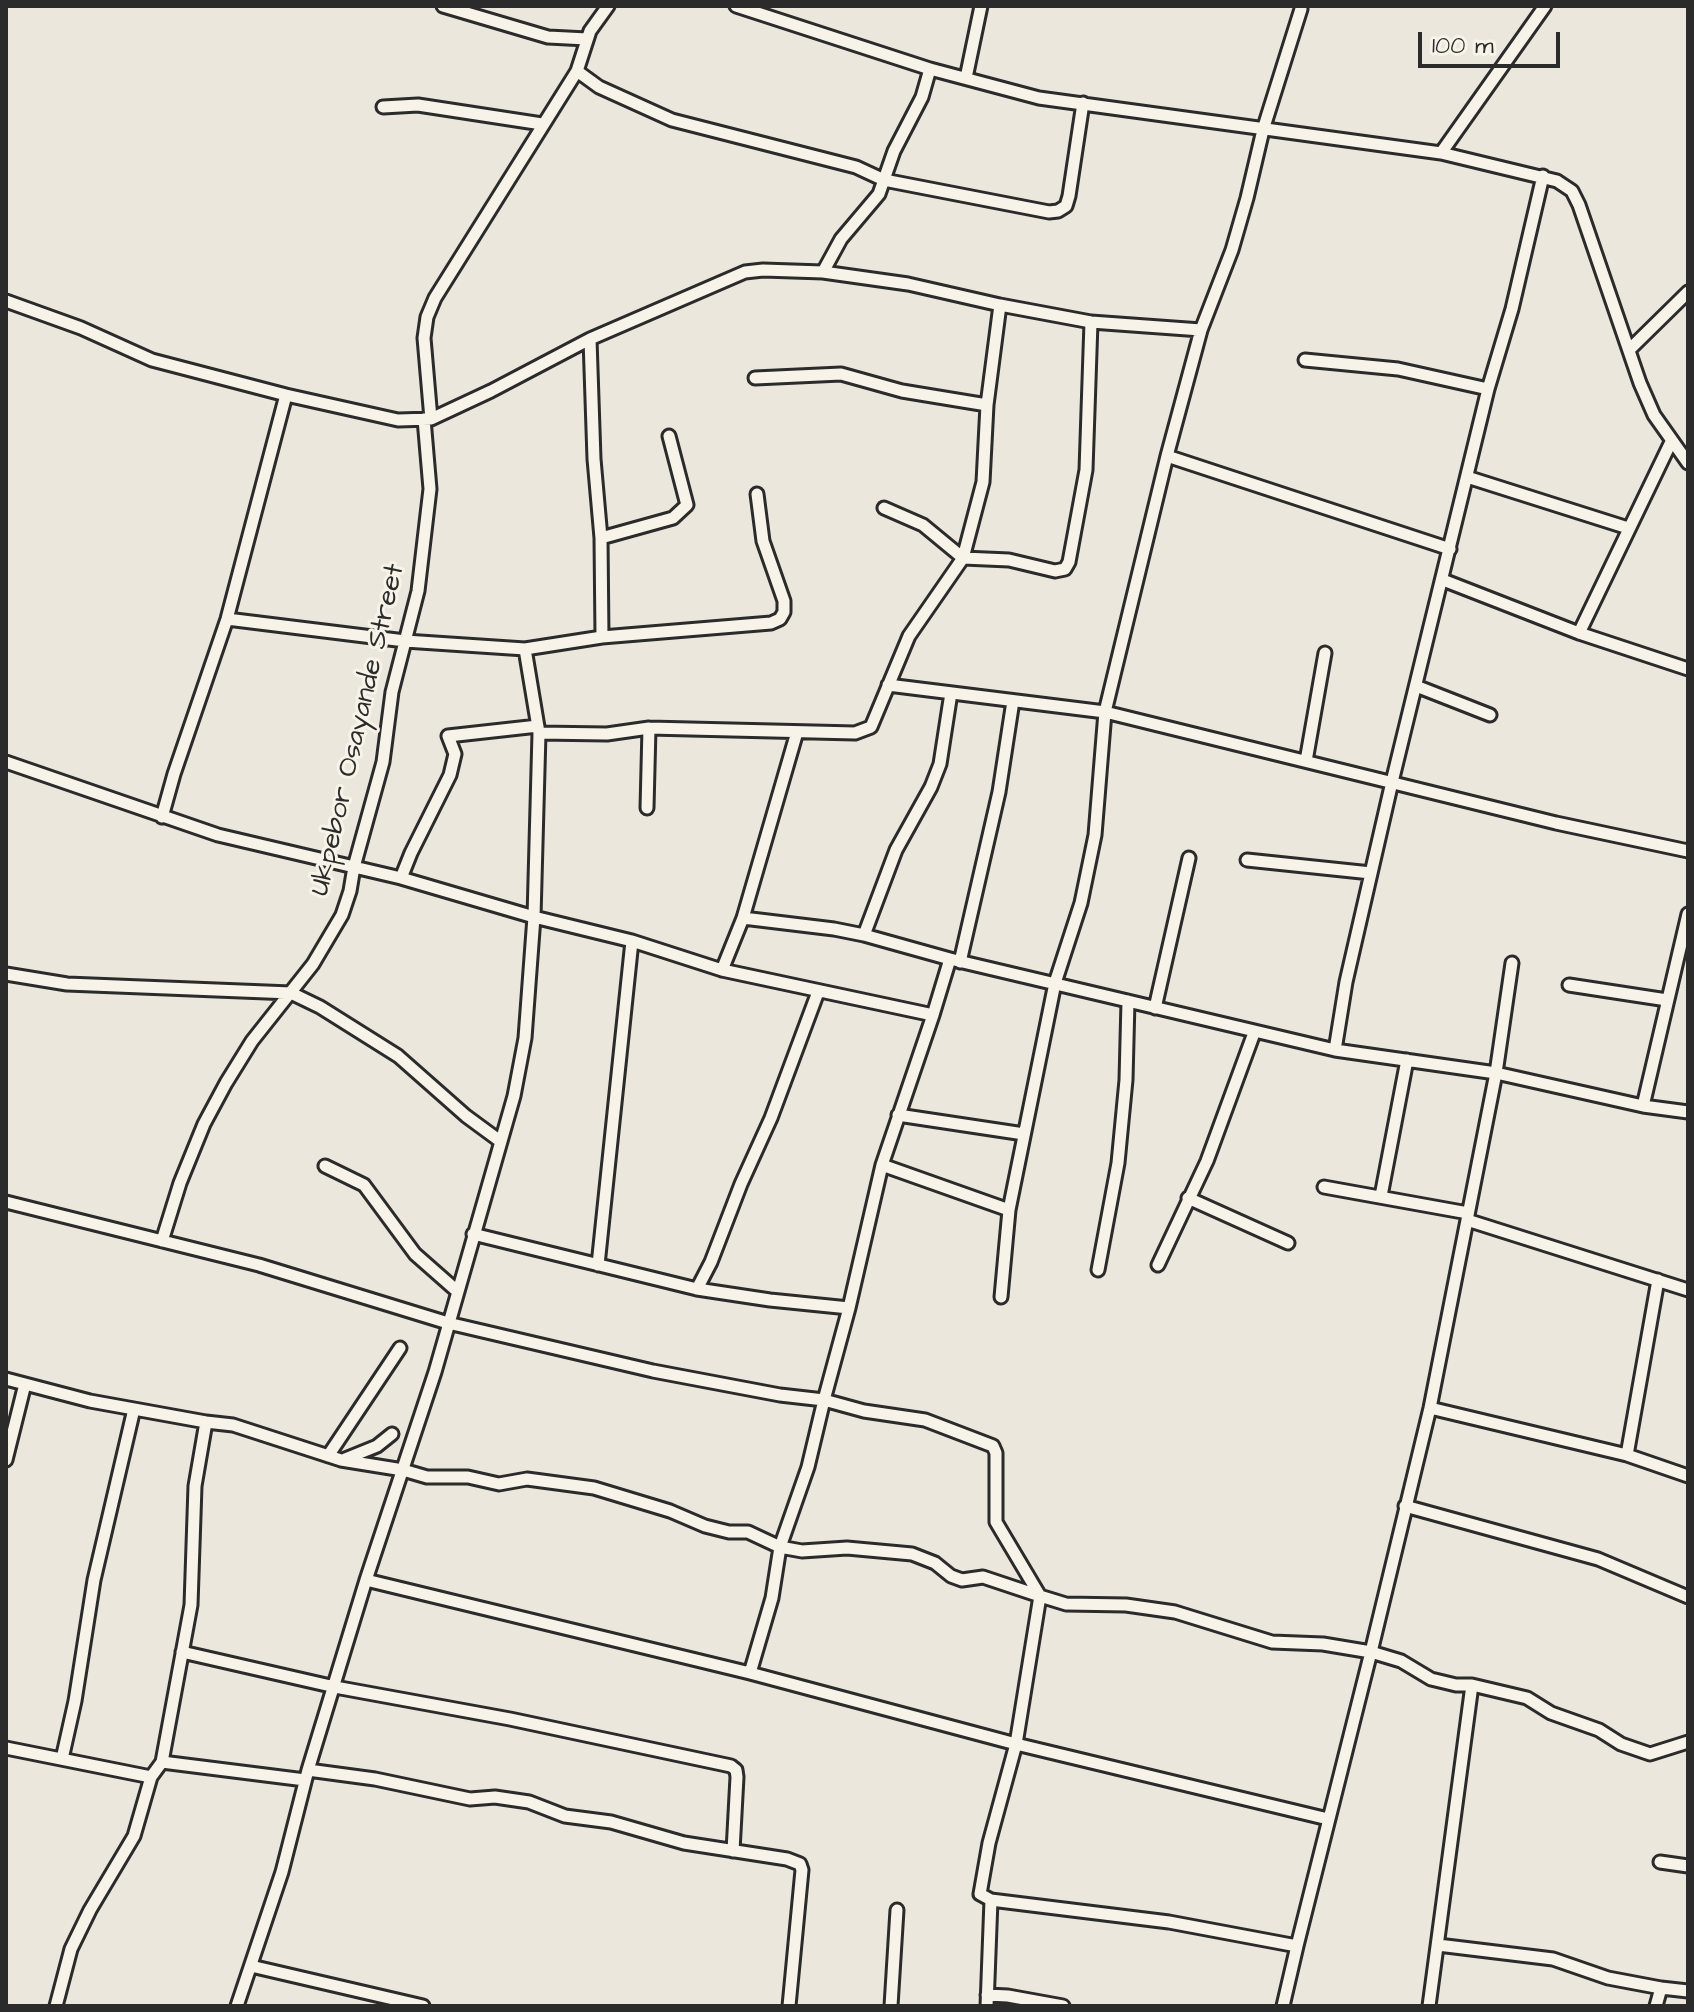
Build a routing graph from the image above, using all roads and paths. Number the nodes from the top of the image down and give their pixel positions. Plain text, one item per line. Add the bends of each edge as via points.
1 (443, 6) edge
2 (608, 6) edge
3 (736, 6) edge
4 (981, 6) edge
5 (1545, 6) edge
6 (1301, 9) dead end
7 (587, 39) junction
8 (930, 69) junction
9 (577, 71) junction
10 (966, 78) junction
11 (1083, 103) junction
12 (383, 107) dead end
13 (542, 124) junction
14 (1263, 130) junction
15 (1441, 153) junction
16 (1543, 176) junction
17 (884, 180) junction
18 (823, 272) junction
19 (1688, 292) edge
20 (6, 301) edge
21 (1000, 305) junction
22 (1091, 322) junction
23 (1201, 330) junction
24 (590, 339) junction
25 (1629, 350) junction
26 (1305, 360) dead end
27 (755, 378) dead end
28 (1488, 389) junction
29 (286, 395) junction
30 (987, 405) junction
31 (427, 419) junction
32 (669, 436) dead end
33 (1671, 442) junction
34 (1167, 456) junction
35 (1688, 463) edge
36 (1467, 477) junction
37 (757, 494) dead end
38 (884, 508) dead end
39 (1628, 528) junction
40 (601, 538) junction
41 (1450, 549) junction
42 (963, 558) junction
43 (1443, 580) junction
44 (227, 619) junction
45 (1579, 633) junction
46 (602, 637) junction
47 (405, 641) junction
48 (525, 649) junction
49 (1325, 653) dead end
50 (1688, 669) edge
51 (888, 685) junction
52 (1416, 686) junction
53 (951, 693) junction
54 (1013, 701) junction
55 (1105, 712) junction
56 (1490, 715) dead end
57 (649, 728) junction
58 (538, 729) junction
59 (797, 732) junction
60 (1306, 761) junction
61 (6, 762) edge
62 (1392, 782) junction
63 (647, 808) dead end
64 (162, 817) junction
65 (1688, 851) edge
66 (1189, 858) dead end
67 (1247, 860) dead end
68 (354, 867) junction
69 (1371, 873) junction
70 (401, 878) junction
71 (1688, 914) edge
72 (534, 917) junction
73 (743, 918) junction
74 (864, 935) junction
75 (632, 941) junction
76 (955, 961) junction
77 (1512, 963) dead end
78 (722, 970) junction
79 (6, 974) edge
80 (1055, 983) junction
81 (1569, 985) dead end
82 (818, 992) junction
83 (291, 993) junction
84 (1667, 1000) junction
85 (1128, 1001) junction
86 (1155, 1008) junction
87 (933, 1015) junction
88 (1254, 1033) junction
89 (1335, 1050) junction
90 (1407, 1060) junction
91 (1496, 1073) junction
92 (1643, 1106) junction
93 (1688, 1112) edge
94 (898, 1115) junction
95 (1024, 1134) junction
96 (500, 1141) junction
97 (882, 1165) junction
98 (325, 1166) dead end
99 (1324, 1187) dead end
100 (1381, 1196) junction
101 (1188, 1198) junction
102 (6, 1202) edge
103 (1009, 1210) junction
104 (1468, 1217) junction
105 (473, 1234) junction
106 (162, 1241) junction
107 (1288, 1243) dead end
108 (598, 1265) junction
109 (1158, 1265) dead end
110 (1098, 1270) dead end
111 (1658, 1280) junction
112 (697, 1289) junction
113 (1688, 1290) edge
114 (457, 1291) junction
115 (1001, 1297) dead end
116 (849, 1308) junction
117 (448, 1323) junction
118 (400, 1348) dead end
119 (6, 1379) edge
120 (25, 1384) junction
121 (824, 1400) junction
122 (1430, 1408) junction
123 (134, 1409) junction
124 (206, 1422) junction
125 (392, 1434) dead end
126 (1627, 1455) junction
127 (328, 1456) junction
128 (6, 1460) edge
129 (341, 1460) junction
130 (403, 1470) junction
131 (1688, 1476) edge
132 (1405, 1506) junction
133 (780, 1547) junction
134 (366, 1580) junction
135 (1040, 1596) junction
136 (1688, 1597) edge
137 (182, 1652) junction
138 (1371, 1652) junction
139 (750, 1673) junction
140 (1472, 1685) junction
141 (335, 1687) junction
142 (1688, 1742) edge
143 (1016, 1744) junction
144 (6, 1748) edge
145 (62, 1759) junction
146 (162, 1762) junction
147 (306, 1775) junction
148 (151, 1777) junction
149 (1328, 1819) junction
150 (733, 1851) junction
151 (1660, 1862) dead end
152 (1688, 1866) edge
153 (991, 1900) junction
154 (897, 1910) dead end
155 (1438, 1945) junction
156 (1297, 1946) junction
157 (251, 1966) junction
158 (1661, 1988) junction
159 (1688, 1991) edge
160 (987, 2000) edge
161 (1286, 2005) edge
162 (56, 2006) edge
163 (237, 2006) edge
164 (423, 2006) edge
165 (789, 2006) edge
166 (891, 2006) edge
167 (1063, 2006) edge
168 (1429, 2006) edge
169 (1656, 2006) edge

1 - 7 street via 548,37
2 - 7 street, Ukpebor Osayande Street
3 - 8 street
4 - 10 street
5 - 15 street
6 - 14 street
7 - 9 street, Ukpebor Osayande Street
8 - 10 street
8 - 17 street
9 - 13 street, Ukpebor Osayande Street
9 - 17 street via 599,87 672,120 856,167
10 - 11 street via 1039,98
11 - 14 street
11 - 17 street via 1069,196 1058,211
12 - 13 street via 418,105
13 - 31 street, Ukpebor Osayande Street via 427,317
14 - 15 street
14 - 23 street via 1240,224
15 - 16 street
16 - 25 street via 1572,191 1579,205
16 - 28 street
17 - 18 street
18 - 21 street
18 - 24 street via 745,272
19 - 25 street
20 - 29 street via 152,360
21 - 22 street
21 - 30 street
22 - 23 street
22 - 42 street via 1086,470 1069,562 1055,571 1009,560
23 - 34 street
24 - 31 street
24 - 40 street
25 - 33 street via 1654,415
26 - 28 street via 1398,369
27 - 30 street via 841,374
28 - 36 street
29 - 31 street via 398,420
29 - 44 street
30 - 42 street via 983,482
31 - 47 street, Ukpebor Osayande Street via 430,489 418,591
32 - 40 street via 687,505 682,513
33 - 35 street
33 - 39 street
34 - 41 street
34 - 55 street
36 - 39 street
36 - 41 street
37 - 46 street via 763,541 784,601 780,619
38 - 42 street via 923,525
39 - 45 street
40 - 46 street
41 - 43 street
42 - 51 street via 909,636
43 - 45 street
43 - 52 street
44 - 47 street
44 - 64 street
45 - 50 street
46 - 48 street
47 - 48 street
47 - 68 street, Ukpebor Osayande Street via 383,762
48 - 58 street
49 - 60 street
51 - 53 street
51 - 59 street via 871,727 864,731
52 - 56 street
52 - 62 street
53 - 54 street
53 - 74 street via 940,764 896,850
54 - 55 street
54 - 76 street via 999,792
55 - 60 street
55 - 80 street via 1095,835 1081,903
57 - 58 street via 607,734
57 - 59 street
57 - 63 street
58 - 70 street via 448,736 455,754 450,775
58 - 72 street
59 - 73 street
60 - 62 street
61 - 64 street
62 - 65 street
62 - 69 street
64 - 68 street
66 - 86 street
67 - 69 street
68 - 70 street
68 - 83 street, Ukpebor Osayande Street via 342,915
69 - 89 street
70 - 72 street
71 - 84 street
72 - 75 street
72 - 96 street via 520,1067
73 - 74 street
73 - 78 street
74 - 76 street
75 - 78 street
75 - 108 street
76 - 80 street
76 - 87 street
77 - 91 street
78 - 82 street
79 - 83 street via 67,984
80 - 85 street
80 - 95 street
81 - 84 street
82 - 87 street
82 - 112 street via 771,1118
83 - 96 street via 398,1056
83 - 106 street, Ukpebor Osayande Street via 252,1041 204,1124
84 - 92 street
85 - 86 street
85 - 110 street via 1118,1163
86 - 88 street
87 - 94 street
88 - 89 street
88 - 101 street
89 - 90 street
90 - 91 street
90 - 100 street
91 - 92 street
91 - 104 street
92 - 93 street
94 - 95 street
94 - 97 street
95 - 103 street
96 - 105 street
97 - 103 street
97 - 116 street
98 - 114 street via 364,1185 415,1254
99 - 100 street
100 - 104 street
101 - 107 street
101 - 109 street
102 - 106 street
103 - 115 street
104 - 111 street
104 - 122 street
105 - 108 street
105 - 114 street
106 - 117 street
108 - 112 street
111 - 113 street
111 - 126 street
112 - 116 street
114 - 117 street
116 - 121 street
117 - 121 street via 653,1371
117 - 130 street
118 - 127 street
119 - 120 street
120 - 123 street
120 - 128 street
121 - 133 street
121 - 135 street via 925,1420 993,1446 996,1522
122 - 126 street
122 - 132 street
123 - 124 street
123 - 145 street via 106,1520
124 - 127 street via 233,1425
124 - 137 street via 195,1486 191,1605
125 - 129 street
126 - 131 street
127 - 129 street
129 - 130 street
130 - 133 street via 438,1479 453,1476 499,1484 527,1479 594,1488 705,1526 748,1532
130 - 134 street
132 - 136 street via 1598,1559
132 - 138 street
133 - 135 street via 912,1554 962,1580 983,1577
133 - 139 street via 772,1598
134 - 139 street
134 - 141 street
135 - 138 street via 1066,1604 1175,1612 1272,1642
135 - 143 street
137 - 141 street
137 - 146 street
138 - 140 street via 1401,1661 1431,1679
138 - 149 street
139 - 143 street
140 - 142 street via 1527,1698 1650,1754
140 - 155 street
141 - 147 street
141 - 150 street via 731,1766 737,1777
143 - 149 street
143 - 153 street via 980,1894
144 - 145 street
145 - 148 street
146 - 147 street
146 - 148 street
147 - 150 street via 375,1779 470,1799 514,1799 565,1816
147 - 157 street
148 - 162 street via 134,1836 71,1949
149 - 156 street
150 - 165 street via 800,1864
151 - 152 street
153 - 156 street via 1169,1922
153 - 160 street
154 - 166 street
155 - 158 street via 1553,1959 1608,1978
155 - 168 street
156 - 161 street
157 - 163 street
157 - 164 street
158 - 159 street
158 - 169 street
160 - 167 street via 1008,1996

